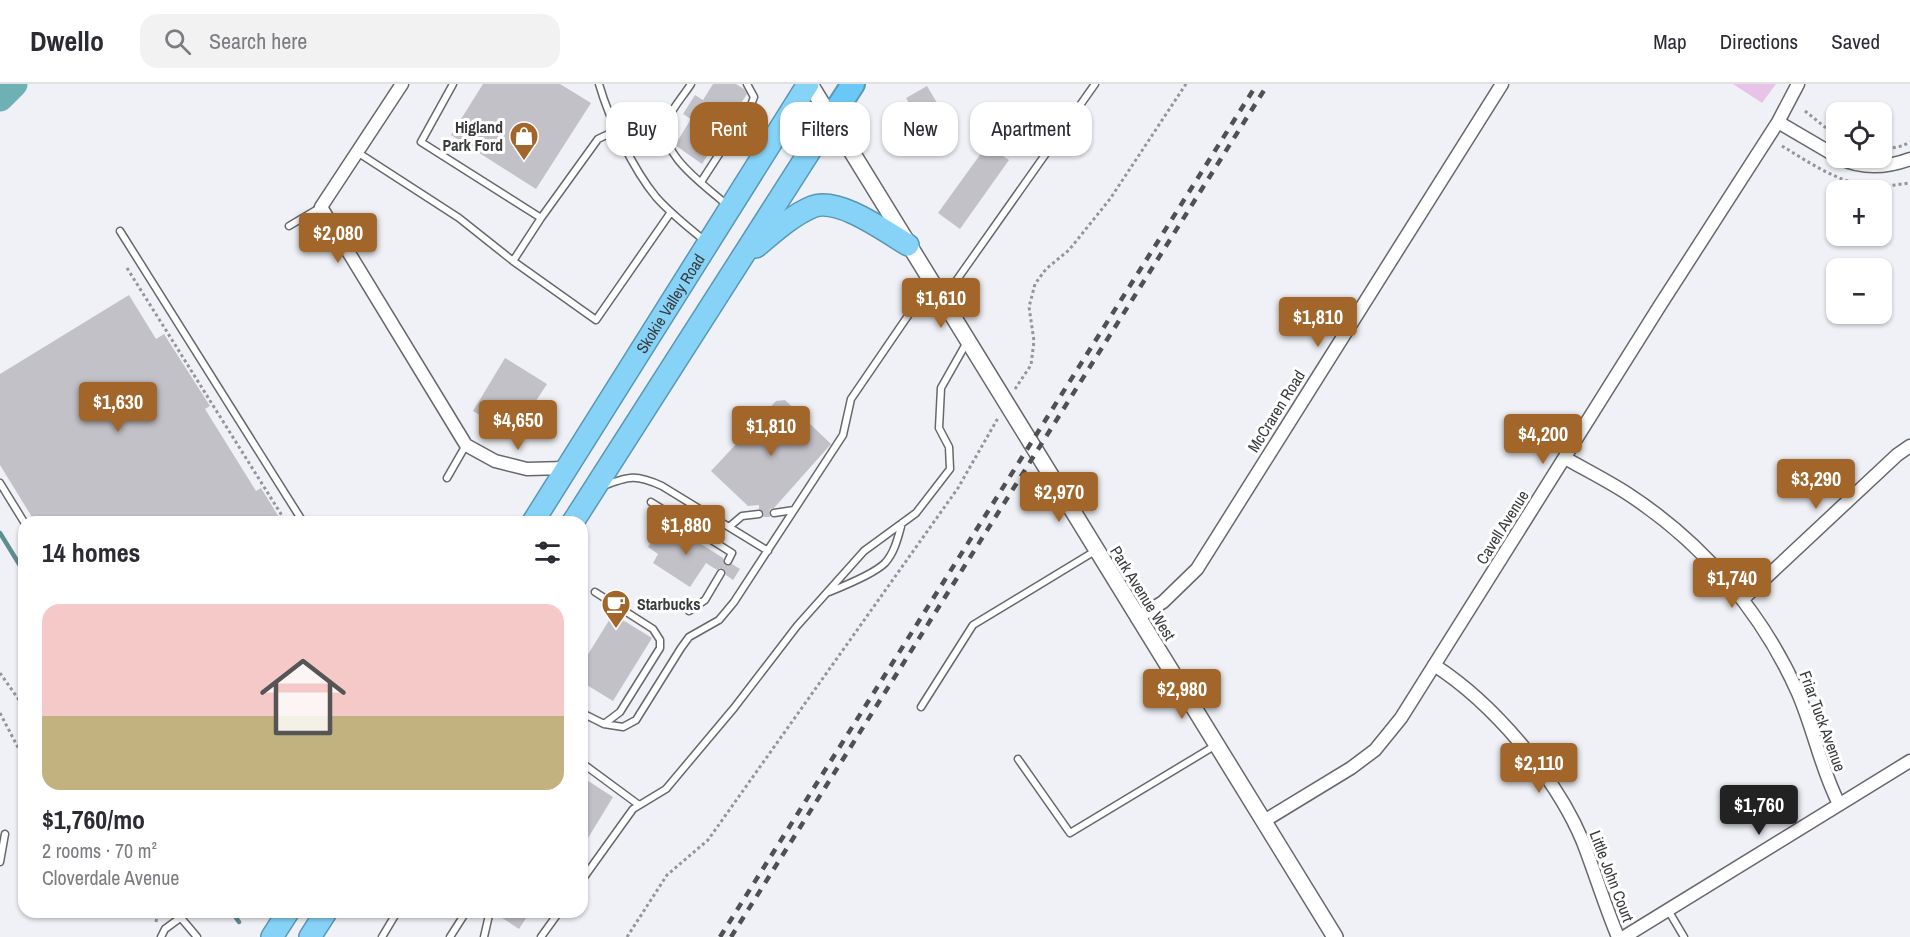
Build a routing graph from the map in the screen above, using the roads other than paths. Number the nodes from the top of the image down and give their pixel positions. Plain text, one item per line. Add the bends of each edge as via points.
1 (402, 84) edge
2 (453, 84) edge
3 (599, 84) edge
4 (691, 84) edge
5 (747, 84) edge
6 (809, 84) edge
7 (853, 84) edge
8 (1095, 84) edge
9 (1502, 84) edge
10 (1798, 84) edge
11 (606, 102) edge
12 (752, 102) edge
13 (821, 102) edge
14 (841, 102) edge
15 (1778, 122) junction
16 (606, 135) edge
17 (768, 140) edge
18 (771, 142) junction
19 (1826, 150) edge
20 (357, 152) junction
21 (632, 156) edge
22 (718, 156) edge
23 (807, 156) edge
24 (854, 156) edge
25 (1910, 159) edge
26 (1892, 164) edge
27 (701, 182) junction
28 (321, 207) junction
29 (730, 207) junction
30 (670, 212) junction
31 (541, 218) junction
32 (289, 226) dead end
33 (120, 231) dead end
34 (708, 243) junction
35 (908, 245) junction
36 (743, 257) junction
37 (513, 261) junction
38 (931, 282) junction
39 (942, 301) junction
40 (967, 341) junction
41 (466, 446) junction
42 (1910, 446) edge
43 (1565, 458) junction
44 (566, 468) junction
45 (447, 478) dead end
46 (0, 483) edge
47 (594, 489) junction
48 (651, 502) dead end
49 (794, 510) junction
50 (774, 513) dead end
51 (759, 514) dead end
52 (20, 516) edge
53 (299, 516) edge
54 (537, 516) edge
55 (577, 516) edge
56 (902, 523) junction
57 (729, 527) junction
58 (768, 551) junction
59 (1096, 551) junction
60 (728, 561) dead end
61 (721, 573) dead end
62 (595, 592) dead end
63 (826, 594) junction
64 (1743, 599) junction
65 (689, 611) dead end
66 (1137, 618) junction
67 (1434, 665) junction
68 (921, 707) dead end
69 (588, 715) edge
70 (604, 724) junction
71 (1216, 745) junction
72 (1018, 759) dead end
73 (1910, 761) edge
74 (588, 767) edge
75 (1839, 804) junction
76 (639, 805) junction
77 (1264, 821) junction
78 (5, 834) dead end
79 (0, 862) edge
80 (588, 872) edge
81 (1668, 910) junction
82 (175, 918) edge
83 (181, 918) edge
84 (284, 918) edge
85 (322, 918) edge
86 (393, 918) edge
87 (462, 918) edge
88 (487, 918) edge
89 (555, 918) edge
90 (160, 937) edge
91 (197, 937) edge
92 (272, 937) edge
93 (310, 937) edge
94 (382, 937) edge
95 (450, 937) edge
96 (484, 937) edge
97 (541, 937) edge
98 (1335, 937) edge
99 (1618, 937) edge
100 (1624, 937) edge
101 (1684, 937) edge

1 - 20 street
2 - 31 lane via 421,142
3 - 11 lane
4 - 27 lane via 668,119 665,133 676,158
5 - 12 lane via 752,89
6 - 13 street, Park Avenue West
6 - 18 highway, Skokie Valley Road
7 - 14 highway
8 - 39 lane
9 - 66 street, McCraren Road via 1197,569 1163,602
10 - 15 street, Cavell Avenue
15 - 19 street
15 - 43 street, Cavell Avenue
16 - 31 lane via 598,139
17 - 18 lane
18 - 29 highway, Skokie Valley Road
20 - 28 street
20 - 37 lane via 459,218
21 - 30 lane
22 - 27 lane
23 - 36 highway
24 - 35 street, Park Avenue West
25 - 26 street
27 - 29 lane
28 - 32 lane
28 - 41 street
29 - 34 highway, Skokie Valley Road
30 - 34 lane
30 - 37 lane via 596,320
31 - 37 lane
33 - 53 lane
34 - 44 highway, Skokie Valley Road
35 - 36 highway via 843,208 828,204 814,206 792,219
35 - 38 street, Park Avenue West
36 - 47 highway
38 - 39 street, Park Avenue West
38 - 49 lane via 851,399 843,435
39 - 40 street, Park Avenue West
40 - 56 lane via 941,388 939,428 949,447 950,469 916,513
40 - 59 street, Park Avenue West
41 - 44 street via 495,461 527,469
41 - 45 lane
42 - 64 street
43 - 64 street, Friar Tuck Avenue via 1629,494 1674,528
43 - 67 street, Cavell Avenue
44 - 54 highway, Skokie Valley Road
46 - 52 lane
47 - 55 highway
47 - 57 lane via 629,476 645,478
48 - 60 lane via 732,553
49 - 50 lane
49 - 58 lane
51 - 57 lane via 742,516
56 - 63 lane via 864,551
56 - 63 lane via 897,544 884,564
57 - 58 lane
58 - 70 lane via 719,620 689,638 681,648 636,720 623,727
59 - 66 street, Park Avenue West
59 - 68 lane via 972,625
61 - 65 lane via 705,600
62 - 70 lane via 653,629 660,640 660,648 620,712
63 - 76 lane via 666,789
64 - 75 street, Friar Tuck Avenue via 1764,628 1798,694
66 - 71 street, Park Avenue West
67 - 77 street, Cavell Avenue via 1401,718 1375,750
67 - 99 street, Little John Court via 1494,714 1552,786 1583,842
69 - 70 lane
71 - 72 lane via 1070,833
71 - 77 street, Park Avenue West
73 - 75 street
74 - 76 lane
75 - 81 street
76 - 80 lane
77 - 98 street, Park Avenue West
78 - 79 lane
81 - 100 street
81 - 101 lane
82 - 90 lane
83 - 91 lane
84 - 92 highway
85 - 93 highway
86 - 94 lane
87 - 95 lane
88 - 96 lane
89 - 97 lane

